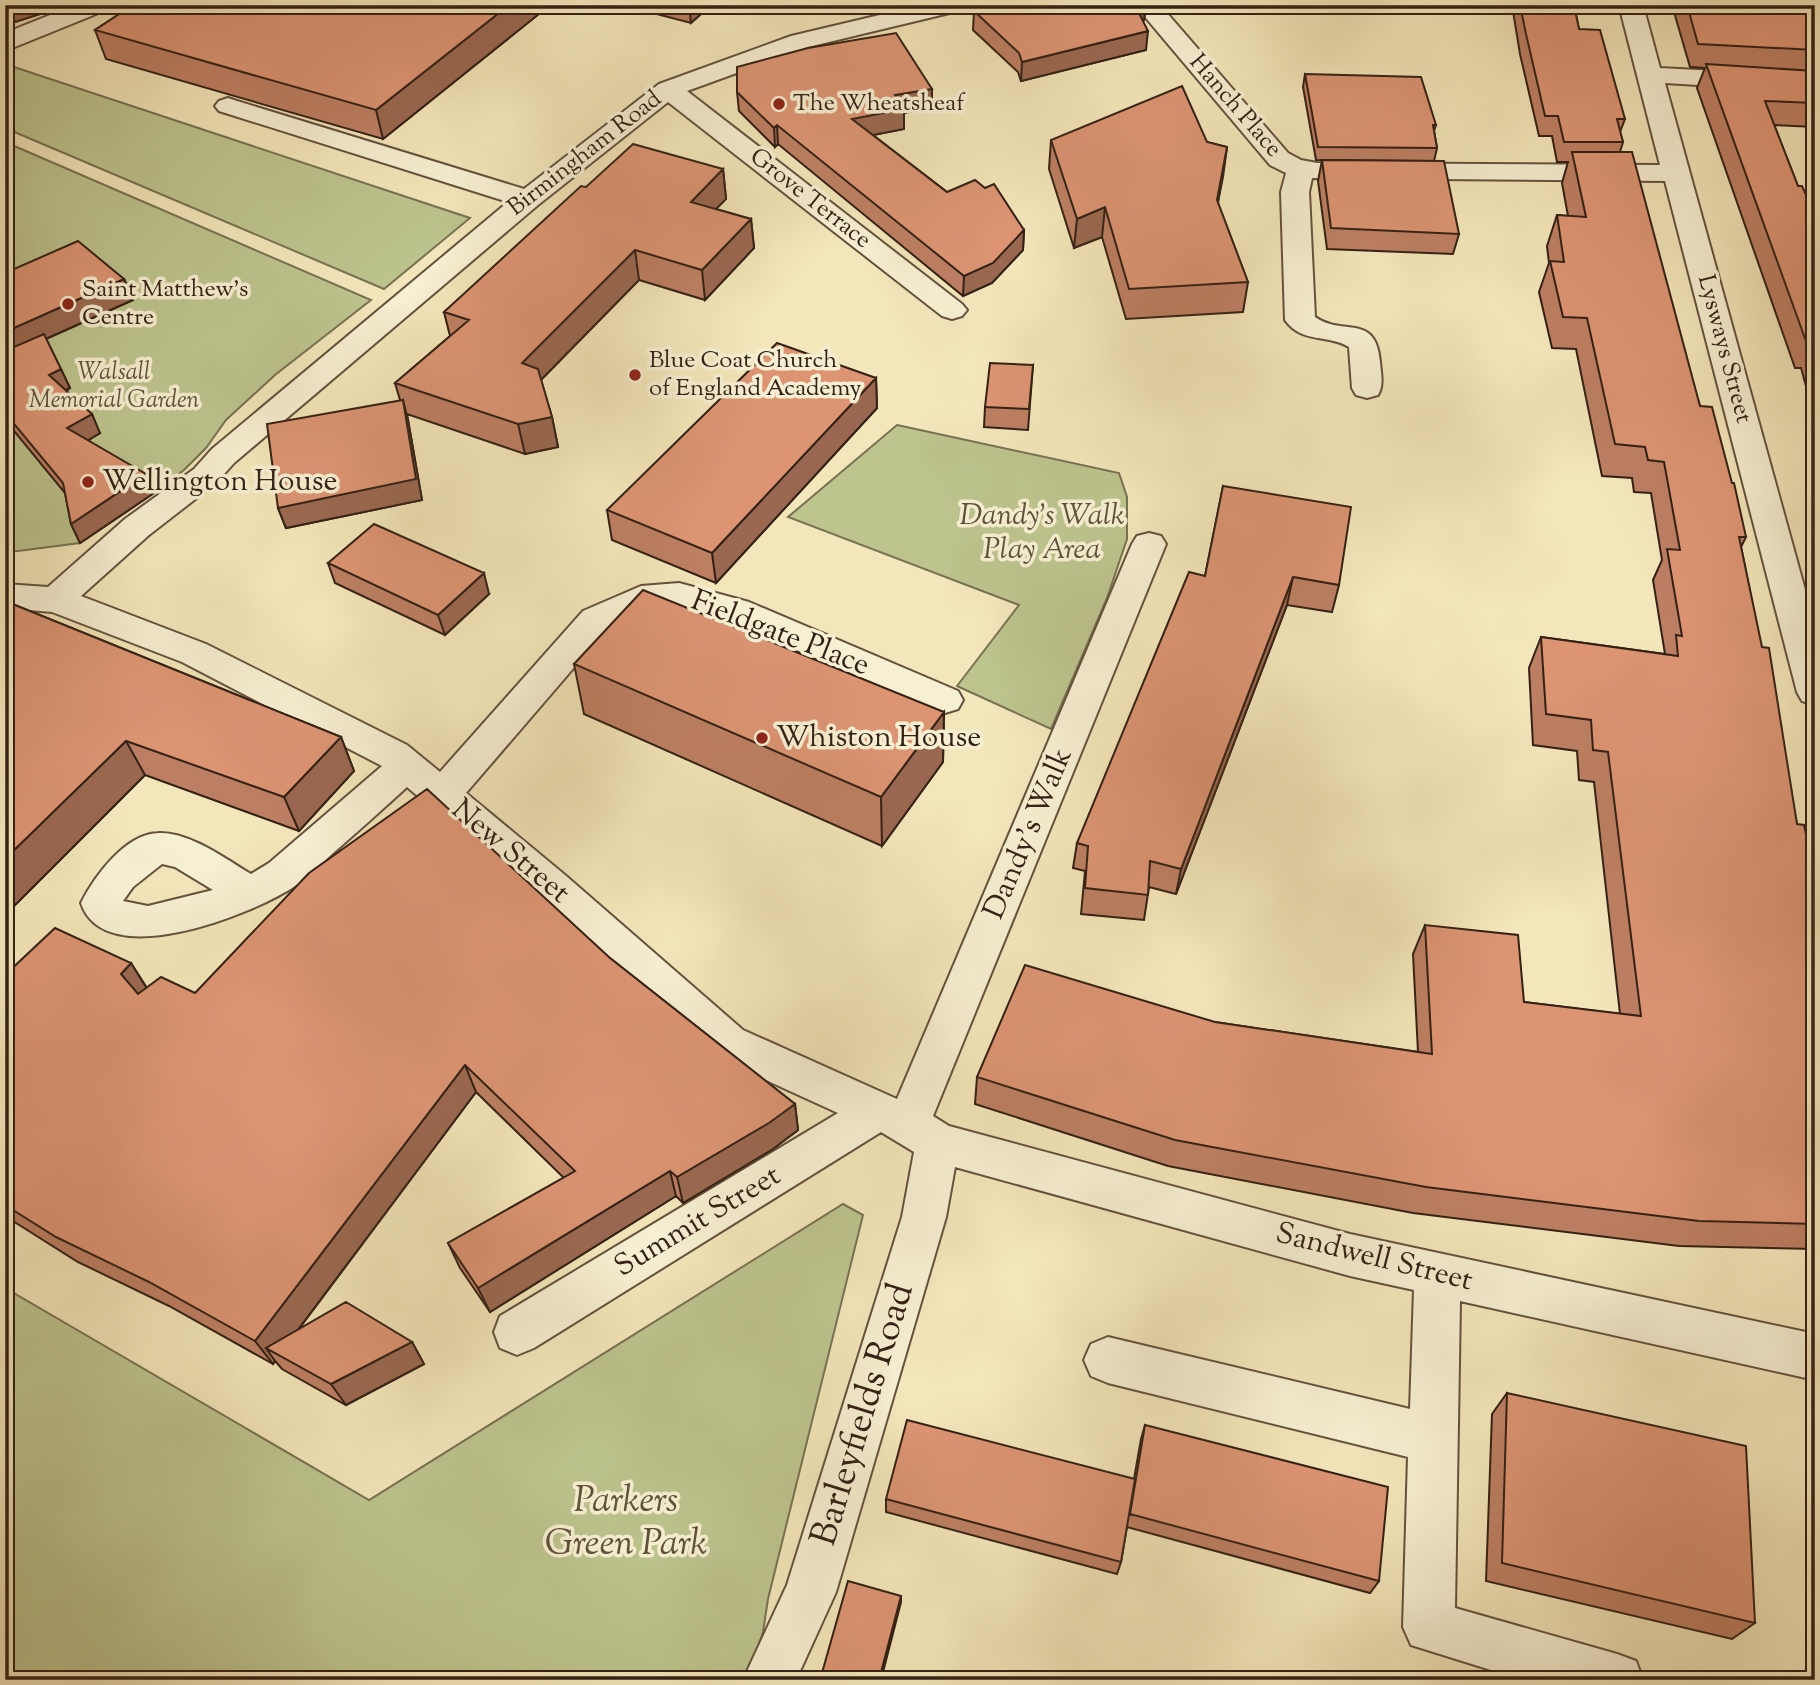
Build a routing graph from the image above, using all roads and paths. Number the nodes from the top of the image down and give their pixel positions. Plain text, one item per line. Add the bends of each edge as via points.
1 (99, 5) edge
2 (954, 5) edge
3 (1147, 5) edge
4 (1631, 5) edge
5 (5, 44) edge
6 (1649, 75) junction
7 (1815, 84) edge
8 (668, 89) junction
9 (228, 106) edge
10 (1300, 169) junction
11 (1677, 173) junction
12 (528, 199) junction
13 (952, 310) dead end
14 (1367, 388) dead end
15 (1149, 544) dead end
16 (5, 596) edge
17 (57, 600) junction
18 (1815, 692) edge
19 (945, 700) dead end
20 (407, 765) junction
21 (442, 795) junction
22 (251, 893) dead end
23 (908, 1126) junction
24 (1437, 1274) junction
25 (517, 1332) dead end
26 (1815, 1357) edge
27 (1108, 1360) dead end
28 (1433, 1439) junction
29 (769, 1680) edge
30 (1617, 1680) edge

1 - 5 street
2 - 8 street, Birmingham Road via 800,41
3 - 10 street, Hanch Place via 1279,159
4 - 6 street, Lysways Street
6 - 7 street
6 - 11 street, Lysways Street
8 - 12 street, Birmingham Road
8 - 13 street, Grove Terrace
9 - 12 street
10 - 11 street, Hanch Place
10 - 14 street via 1295,192 1300,320 1315,331 1345,334 1364,344
11 - 18 street, Lysways Street
12 - 17 street, Birmingham Road via 402,304 254,412 205,476 136,527
15 - 23 street, Dandy's Walk
16 - 17 street, New Street
17 - 20 street, New Street via 194,653
19 - 21 street, Fieldgate Place via 737,611 679,595 641,598 595,620
20 - 21 street, New Street
20 - 22 street via 283,874
21 - 23 street, New Street via 728,1044
23 - 24 street, Sandwell Street via 1350,1255
23 - 25 street, Summit Street
23 - 29 street, Barleyfields Road via 924,1217 810,1592
24 - 26 street, Sandwell Street
24 - 28 street
27 - 28 street
28 - 30 street via 1429,1627

